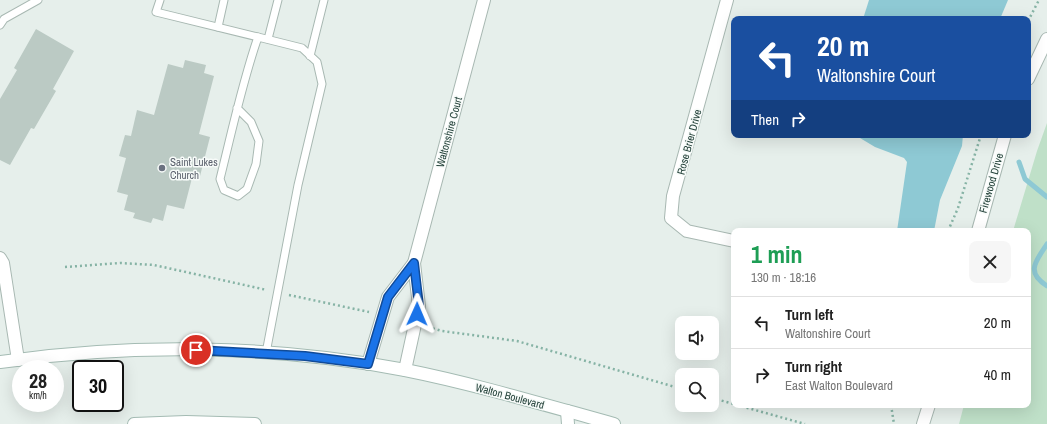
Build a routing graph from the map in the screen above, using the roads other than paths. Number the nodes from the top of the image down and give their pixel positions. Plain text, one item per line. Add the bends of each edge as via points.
1 (38, 0) edge
2 (160, 0) edge
3 (224, 0) edge
4 (278, 0) edge
5 (324, 0) edge
6 (484, 0) edge
7 (726, 0) edge
8 (0, 25) edge
9 (218, 27) junction
10 (258, 37) junction
11 (1047, 38) edge
12 (268, 39) junction
13 (310, 56) junction
14 (1031, 73) edge
15 (237, 108) junction
16 (1005, 138) edge
17 (979, 228) edge
18 (731, 240) edge
19 (0, 258) edge
20 (414, 263) junction
21 (3, 287) edge
22 (266, 353) junction
23 (18, 360) joint
24 (12, 361) edge
25 (0, 362) edge
26 (368, 364) junction
27 (405, 370) junction
28 (928, 408) edge
29 (567, 411) junction
30 (134, 424) edge
31 (255, 424) edge
32 (568, 424) edge
33 (614, 424) edge
34 (923, 424) edge

1 - 8 lane via 4,19
2 - 9 lane via 156,12
3 - 9 lane
4 - 12 lane
5 - 13 lane
6 - 20 street, Waltonshire Court
7 - 18 street, Rose Brier Drive via 673,196 671,218 687,231
9 - 10 lane
10 - 12 lane
10 - 15 lane
11 - 14 street
12 - 13 lane via 302,48
13 - 22 lane via 317,62 322,84 298,185
15 - 15 lane via 220,179 224,190 238,196 247,189 256,164 259,140 251,122
16 - 17 street, Firewood Drive
19 - 21 street via 3,263
20 - 26 street, Waltonshire Court via 388,297
20 - 27 street, Waltonshire Court via 419,306
21 - 23 street
22 - 23 street, Walton Boulevard via 147,350
22 - 26 street, Walton Boulevard
24 - 25 street, Walton Boulevard
26 - 27 street, Walton Boulevard
27 - 29 street, Walton Boulevard
28 - 34 street
29 - 32 street
29 - 33 street, Walton Boulevard
30 - 31 street

